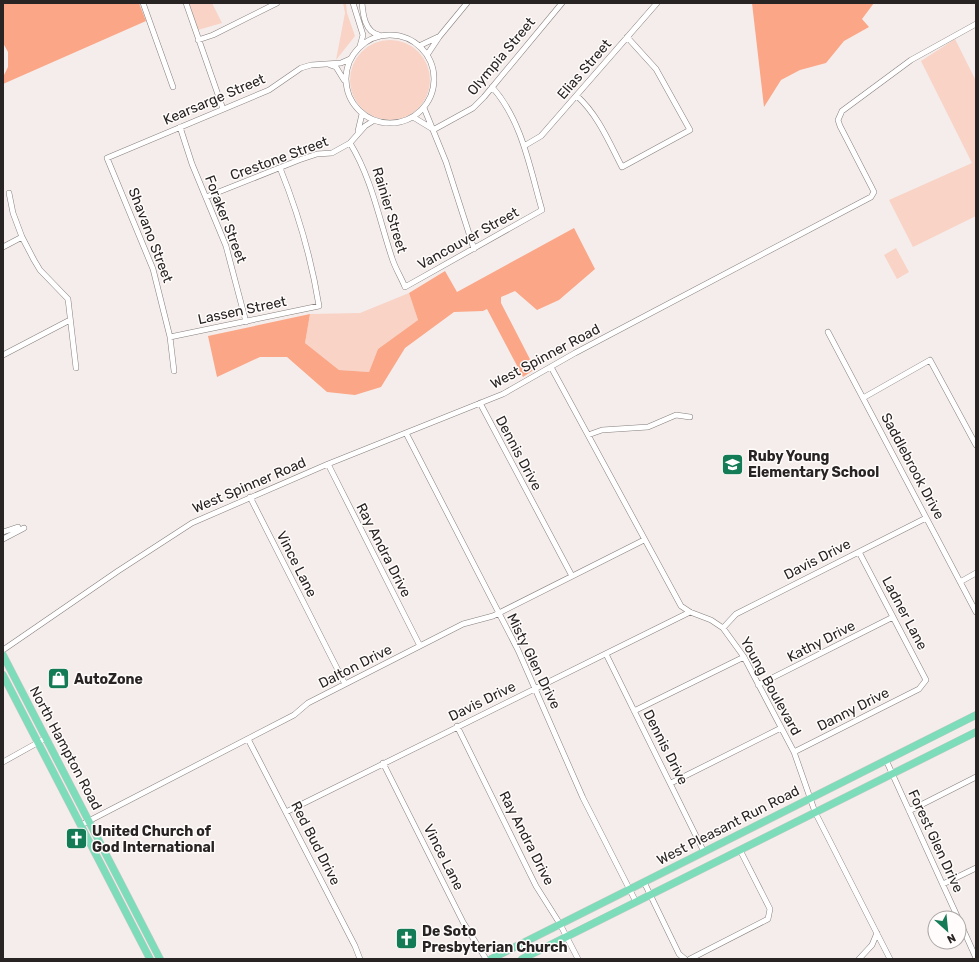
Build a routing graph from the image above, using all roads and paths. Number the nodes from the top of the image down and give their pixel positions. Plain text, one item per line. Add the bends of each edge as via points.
1 (143, 3) edge
2 (186, 3) edge
3 (277, 3) edge
4 (353, 3) edge
5 (362, 3) edge
6 (467, 3) edge
7 (562, 3) edge
8 (657, 3) edge
9 (976, 24) edge
10 (382, 35) junction
11 (439, 37) junction
12 (627, 37) junction
13 (198, 40) junction
14 (360, 46) junction
15 (419, 46) junction
16 (427, 55) junction
17 (350, 59) junction
18 (329, 65) junction
19 (345, 82) junction
20 (173, 87) dead end
21 (492, 87) junction
22 (577, 96) junction
23 (424, 108) junction
24 (223, 109) junction
25 (362, 114) junction
26 (413, 117) junction
27 (373, 121) junction
28 (180, 127) junction
29 (433, 130) junction
30 (357, 134) junction
31 (350, 143) junction
32 (524, 146) junction
33 (107, 158) joint
34 (280, 168) junction
35 (9, 193) dead end
36 (206, 198) junction
37 (22, 237) junction
38 (3, 247) edge
39 (474, 249) junction
40 (405, 287) joint
41 (70, 320) junction
42 (246, 322) junction
43 (828, 332) dead end
44 (170, 337) junction
45 (3, 355) edge
46 (76, 368) dead end
47 (551, 368) junction
48 (174, 371) dead end
49 (863, 398) junction
50 (480, 403) junction
51 (690, 417) dead end
52 (406, 433) junction
53 (588, 435) junction
54 (976, 446) edge
55 (328, 464) junction
56 (250, 497) junction
57 (926, 518) junction
58 (3, 532) edge
59 (3, 539) edge
60 (644, 540) junction
61 (859, 552) junction
62 (976, 573) edge
63 (572, 576) junction
64 (960, 582) junction
65 (690, 612) junction
66 (976, 612) edge
67 (498, 614) junction
68 (893, 617) junction
69 (723, 628) junction
70 (420, 646) junction
71 (3, 650) edge
72 (606, 654) junction
73 (3, 655) edge
74 (744, 657) junction
75 (3, 675) edge
76 (345, 684) junction
77 (758, 685) junction
78 (923, 686) joint
79 (535, 688) junction
80 (634, 711) junction
81 (976, 715) edge
82 (457, 726) junction
83 (781, 728) junction
84 (976, 732) edge
85 (46, 738) junction
86 (248, 739) junction
87 (38, 743) junction
88 (794, 752) junction
89 (886, 760) junction
90 (3, 762) edge
91 (383, 763) junction
92 (891, 774) junction
93 (976, 777) edge
94 (671, 783) junction
95 (810, 798) junction
96 (909, 811) junction
97 (286, 812) junction
98 (815, 812) junction
99 (89, 821) junction
100 (81, 825) junction
101 (740, 850) junction
102 (704, 852) junction
103 (976, 868) edge
104 (644, 882) junction
105 (943, 884) junction
106 (630, 889) junction
107 (650, 895) junction
108 (636, 902) junction
109 (955, 910) edge
110 (560, 924) junction
111 (877, 933) junction
112 (967, 934) edge
113 (566, 937) junction
114 (974, 948) edge
115 (976, 958) edge
116 (150, 959) edge
117 (160, 959) edge
118 (360, 959) edge
119 (486, 959) edge
120 (491, 959) edge
121 (522, 959) edge
122 (578, 959) edge
123 (684, 959) edge
124 (690, 959) edge
125 (859, 959) edge
126 (890, 959) edge

1 - 20 street
2 - 13 street
3 - 13 street
4 - 14 street via 363,35
5 - 10 street via 369,30
6 - 11 street
7 - 21 street, Olympia Street
8 - 12 street, Elias Street
9 - 47 street, West Spinner Road via 911,60 842,111 838,120 840,126 874,192 872,198 575,353
10 - 14 street
10 - 15 street via 405,38
11 - 15 street
11 - 16 street
12 - 22 street, Elias Street
12 - 22 street via 656,69 690,130 622,167 596,118
13 - 24 street
14 - 17 street
15 - 16 street
16 - 23 street via 432,65 434,82 430,98
17 - 18 street, Kearsarge Street
17 - 19 street
18 - 19 street via 336,67
18 - 24 street, Kearsarge Street via 301,68 269,90
19 - 25 street via 353,105
21 - 29 street, Olympia Street via 473,108
21 - 32 street via 504,100
22 - 32 street, Elias Street via 541,136
23 - 26 street
23 - 29 street
24 - 28 street, Kearsarge Street
25 - 27 street
25 - 30 street, Crestone Street
26 - 27 street via 394,124
26 - 29 street
27 - 30 street, Crestone Street
28 - 33 street, Kearsarge Street
28 - 36 street, Foraker Street
29 - 39 street
30 - 31 street, Crestone Street
31 - 34 street, Crestone Street via 332,152 318,154
31 - 40 street, Rainier Street via 363,165 392,259
32 - 39 street, Vancouver Street via 542,210
33 - 44 street, Shavano Street via 153,269
34 - 36 street, Crestone Street
34 - 42 street, Lassen Street via 299,215 319,306
35 - 37 street
36 - 42 street, Foraker Street via 228,253
37 - 38 street
37 - 41 street via 40,270 68,299
39 - 40 street, Vancouver Street
41 - 45 street
41 - 46 street
42 - 44 street, Lassen Street
43 - 49 street, Saddlebrook Drive
44 - 48 street, Shavano Street
47 - 50 street, West Spinner Road via 503,394
47 - 53 street, Young Boulevard
49 - 54 street via 930,360
49 - 57 street, Saddlebrook Drive
50 - 52 street, West Spinner Road
50 - 63 street, Dennis Drive
51 - 53 street via 676,416 648,427 602,430
52 - 55 street, West Spinner Road
52 - 67 street, Misty Glen Drive
53 - 60 street, Young Boulevard
55 - 56 street, West Spinner Road
55 - 70 street, Ray Andra Drive
56 - 71 street, West Spinner Road via 192,523
56 - 76 street, Vince Lane
57 - 61 street, Davis Drive
57 - 64 street, Saddlebrook Drive
58 - 59 street via 23,527
60 - 63 street, Dalton Drive
60 - 65 street, Young Boulevard via 681,606
61 - 68 street, Ladner Lane
61 - 69 street, Davis Drive via 736,614
62 - 64 street
63 - 67 street, Dalton Drive
64 - 66 street, Saddlebrook Drive
65 - 69 street, Young Boulevard
65 - 72 street, Davis Drive
67 - 70 street, Dalton Drive via 463,624
67 - 79 street, Misty Glen Drive
68 - 77 street, Kathy Drive
68 - 78 street, Ladner Lane via 926,677
69 - 74 street, Young Boulevard
70 - 76 street, Dalton Drive
72 - 79 street, Davis Drive
72 - 80 street, Dennis Drive
73 - 85 main road, North Hampton Road
74 - 77 street, Young Boulevard
74 - 80 street
75 - 87 main road, North Hampton Road
76 - 86 street, Dalton Drive
77 - 83 street, Young Boulevard
78 - 88 street, Danny Drive
79 - 82 street, Davis Drive
79 - 106 street, Misty Glen Drive via 584,798
80 - 94 street, Dennis Drive
81 - 89 main road, West Pleasant Run Road
82 - 91 street, Davis Drive
82 - 110 street, Ray Andra Drive via 536,886
83 - 88 street, Young Boulevard
83 - 94 street
84 - 92 main road, West Pleasant Run Road
85 - 87 street
85 - 99 main road, North Hampton Road
86 - 97 street, Red Bud Drive
86 - 99 street, Dalton Drive
87 - 90 street
87 - 100 main road, North Hampton Road
88 - 95 street, Young Boulevard
89 - 92 street, Forest Glen Drive
89 - 95 main road, West Pleasant Run Road
91 - 97 street, Davis Drive
91 - 119 street, Vince Lane via 453,903
92 - 96 street, Forest Glen Drive
92 - 98 main road, West Pleasant Run Road
93 - 96 street
94 - 102 street, Dennis Drive
95 - 98 street, Young Boulevard
95 - 102 main road, West Pleasant Run Road
96 - 105 street, Forest Glen Drive
97 - 118 street, Red Bud Drive
98 - 101 main road, West Pleasant Run Road
98 - 111 street, Young Boulevard
99 - 100 street, Dalton Drive
99 - 117 main road, North Hampton Road
100 - 116 main road, North Hampton Road
101 - 107 main road, West Pleasant Run Road
101 - 124 street via 770,909 768,919
102 - 104 main road, West Pleasant Run Road
103 - 105 street
104 - 106 main road, West Pleasant Run Road
104 - 107 street
105 - 109 street, Forest Glen Drive
106 - 108 street, Misty Glen Drive
106 - 110 main road, West Pleasant Run Road
107 - 108 main road, West Pleasant Run Road
107 - 123 street via 679,954
108 - 113 main road, West Pleasant Run Road
110 - 113 street, Ray Andra Drive
110 - 120 main road, West Pleasant Run Road
111 - 125 street via 872,946
111 - 126 street, Young Boulevard
112 - 114 street, Forest Glen Drive
113 - 121 main road, West Pleasant Run Road
113 - 122 street, Ray Andra Drive
114 - 115 street, Forest Glen Drive

